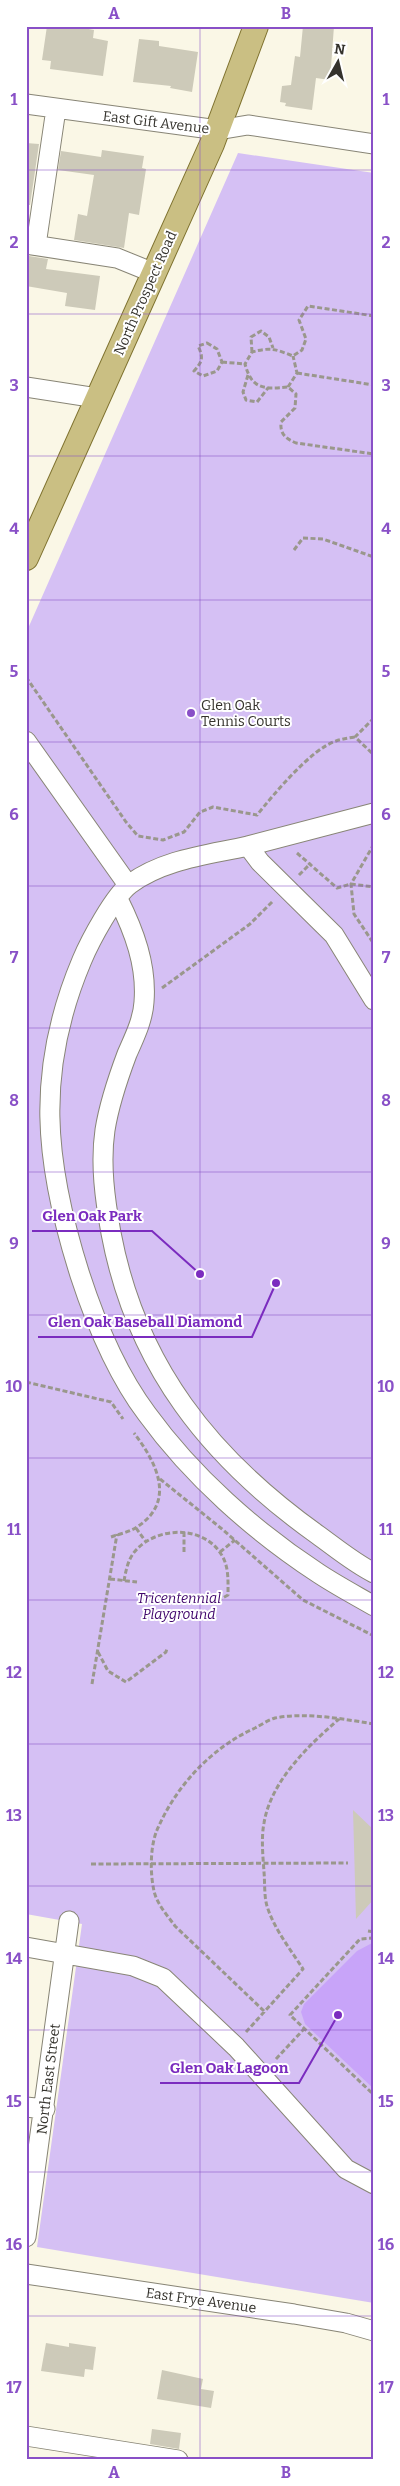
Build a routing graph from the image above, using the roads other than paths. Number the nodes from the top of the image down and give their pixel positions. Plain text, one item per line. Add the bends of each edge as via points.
1 (256, 26) edge
2 (26, 104) edge
3 (56, 109) junction
4 (218, 130) junction
5 (374, 144) edge
6 (31, 244) edge
7 (154, 272) junction
8 (26, 387) edge
9 (97, 398) junction
10 (29, 545) edge
11 (26, 741) edge
12 (374, 813) edge
13 (248, 846) junction
14 (123, 892) junction
15 (374, 1000) edge
16 (374, 1573) edge
17 (374, 1606) edge
18 (69, 1921) dead end
19 (26, 1946) edge
20 (64, 1953) junction
21 (36, 2108) edge
22 (374, 2184) edge
23 (26, 2237) edge
24 (26, 2274) edge
25 (374, 2331) edge
26 (26, 2436) edge
27 (178, 2460) edge

1 - 4 main road, North Prospect Road
2 - 3 street, East Gift Avenue
3 - 4 street, East Gift Avenue
3 - 6 street
4 - 5 street, East Gift Avenue via 248,125
4 - 7 main road, North Prospect Road
6 - 7 street via 117,258
7 - 9 main road, North Prospect Road
8 - 9 street
9 - 10 main road, North Prospect Road
11 - 14 street
12 - 13 street
13 - 14 street via 165,865
13 - 15 street via 334,935
14 - 16 street via 140,955 144,1002 105,1131 104,1176 108,1221 118,1271 139,1329 174,1393 217,1448 284,1510
14 - 17 street via 90,941 73,982 56,1039 50,1078 51,1156 66,1234 91,1308 107,1347 146,1414 190,1466 248,1521 317,1573
18 - 20 street, North East Street
19 - 20 street
20 - 21 street, North East Street
20 - 22 street via 133,1966 164,1978 236,2047 346,2169
21 - 23 street, North East Street
24 - 25 street, East Frye Avenue via 294,2314
26 - 27 street

